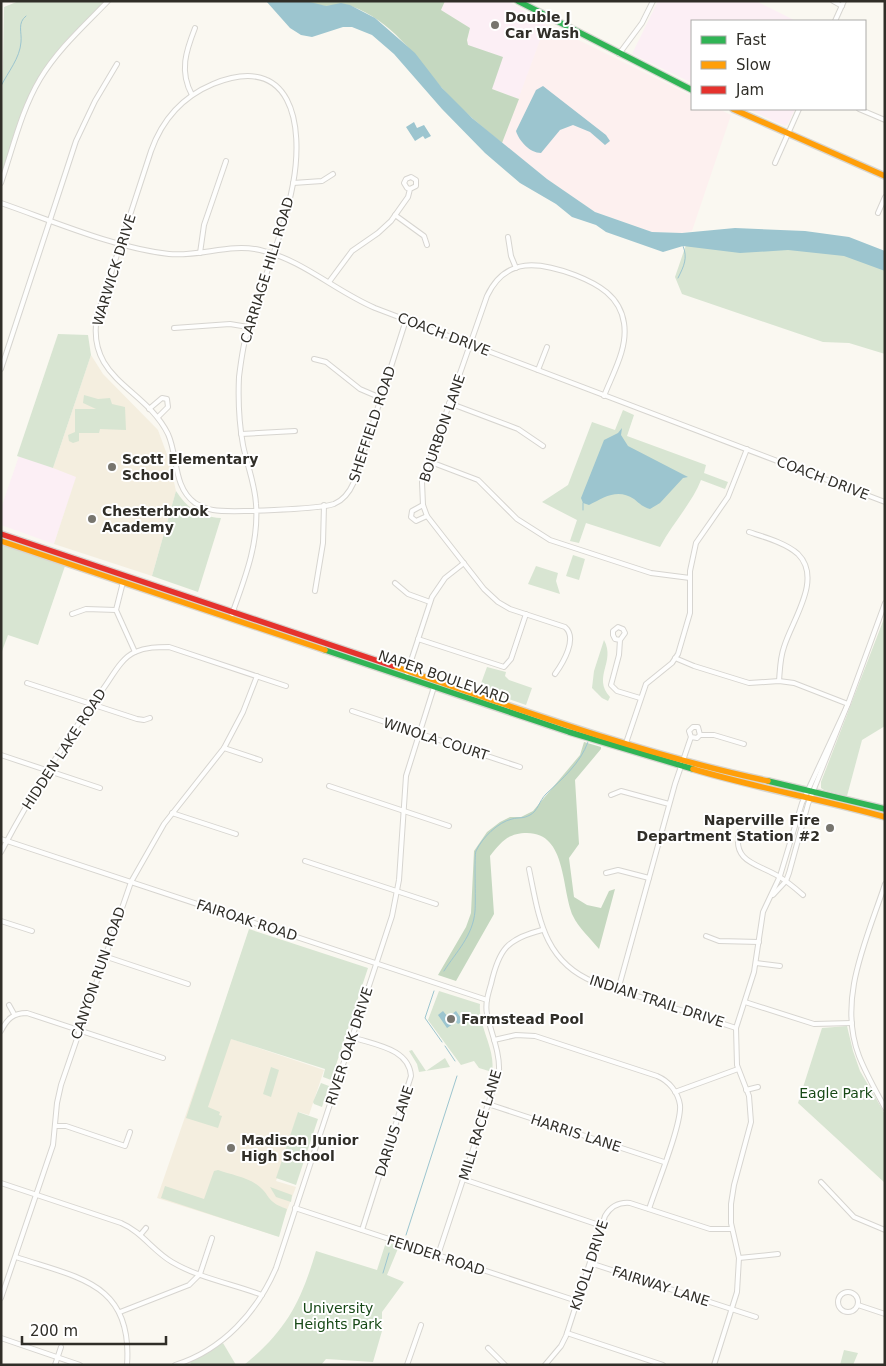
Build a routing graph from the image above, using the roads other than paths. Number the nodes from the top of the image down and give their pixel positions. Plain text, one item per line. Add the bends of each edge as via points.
1 (108, 1) edge
2 (518, 1) edge
3 (653, 1) edge
4 (833, 1) edge
5 (843, 3) edge
6 (835, 20) edge
7 (195, 28) dead end
8 (619, 54) junction
9 (117, 64) dead end
10 (691, 90) edge
11 (192, 95) junction
12 (286, 97) joint
13 (734, 110) edge
14 (799, 110) edge
15 (861, 110) edge
16 (885, 120) edge
17 (788, 134) junction
18 (226, 161) dead end
19 (775, 164) dead end
20 (333, 174) dead end
21 (885, 176) edge
22 (1, 183) edge
23 (293, 183) junction
24 (410, 189) dead end
25 (885, 197) edge
26 (1, 203) edge
27 (878, 213) dead end
28 (395, 215) junction
29 (50, 220) junction
30 (508, 237) dead end
31 (121, 243) junction
32 (427, 245) dead end
33 (200, 253) junction
34 (272, 253) junction
35 (516, 268) junction
36 (328, 282) junction
37 (406, 320) junction
38 (248, 326) junction
39 (174, 328) dead end
40 (471, 344) junction
41 (547, 347) dead end
42 (1, 349) edge
43 (7, 351) junction
44 (314, 359) dead end
45 (1, 369) edge
46 (538, 370) junction
47 (604, 396) junction
48 (381, 398) junction
49 (449, 403) junction
50 (150, 409) junction
51 (158, 417) junction
52 (296, 431) dead end
53 (241, 434) junction
54 (543, 446) dead end
55 (747, 449) junction
56 (428, 462) junction
57 (885, 502) edge
58 (423, 505) junction
59 (324, 506) junction
60 (256, 509) junction
61 (427, 516) junction
62 (749, 532) dead end
63 (1, 534) edge
64 (1, 541) edge
65 (464, 563) junction
66 (125, 576) junction
67 (690, 578) junction
68 (123, 582) junction
69 (395, 583) dead end
70 (315, 591) dead end
71 (430, 602) junction
72 (885, 603) edge
73 (116, 610) junction
74 (72, 614) dead end
75 (526, 614) junction
76 (232, 615) junction
77 (418, 639) junction
78 (620, 640) dead end
79 (135, 652) junction
80 (676, 658) junction
81 (408, 671) junction
82 (555, 674) dead end
83 (257, 676) junction
84 (406, 678) junction
85 (780, 681) junction
86 (27, 683) dead end
87 (435, 684) junction
88 (286, 686) dead end
89 (640, 698) junction
90 (92, 704) junction
91 (848, 704) junction
92 (352, 711) dead end
93 (150, 718) dead end
94 (418, 733) junction
95 (700, 735) junction
96 (691, 737) junction
97 (744, 744) dead end
98 (626, 746) junction
99 (224, 748) junction
100 (1, 755) edge
101 (260, 760) dead end
102 (682, 762) junction
103 (520, 767) dead end
104 (48, 771) junction
105 (329, 786) dead end
106 (100, 788) dead end
107 (811, 790) junction
108 (611, 795) dead end
109 (808, 797) junction
110 (669, 804) junction
111 (885, 809) edge
112 (402, 811) junction
113 (172, 813) junction
114 (885, 817) edge
115 (449, 826) dead end
116 (739, 832) dead end
117 (236, 834) dead end
118 (1, 839) edge
119 (7, 841) junction
120 (1, 852) edge
121 (305, 861) dead end
122 (529, 869) dead end
123 (606, 873) dead end
124 (780, 876) junction
125 (649, 878) junction
126 (786, 881) junction
127 (131, 882) junction
128 (885, 884) edge
129 (397, 891) junction
130 (803, 895) dead end
131 (772, 896) junction
132 (436, 904) dead end
133 (1, 921) edge
134 (542, 930) junction
135 (32, 931) dead end
136 (706, 936) dead end
137 (759, 942) junction
138 (104, 956) junction
139 (376, 963) junction
140 (756, 963) junction
141 (780, 966) dead end
142 (188, 984) dead end
143 (618, 990) junction
144 (487, 1000) junction
145 (745, 1002) junction
146 (9, 1005) dead end
147 (14, 1014) junction
148 (852, 1023) junction
149 (736, 1028) junction
150 (79, 1030) junction
151 (1, 1031) edge
152 (352, 1037) junction
153 (494, 1040) junction
154 (163, 1058) dead end
155 (738, 1069) junction
156 (758, 1087) dead end
157 (746, 1090) junction
158 (675, 1092) junction
159 (883, 1101) edge
160 (488, 1104) junction
161 (885, 1108) edge
162 (55, 1126) junction
163 (130, 1132) dead end
164 (664, 1162) junction
165 (463, 1179) junction
166 (1, 1182) edge
167 (821, 1182) dead end
168 (37, 1195) junction
169 (295, 1208) junction
170 (649, 1209) junction
171 (602, 1226) junction
172 (146, 1228) dead end
173 (732, 1229) junction
174 (362, 1230) junction
175 (885, 1230) edge
176 (141, 1234) junction
177 (212, 1238) dead end
178 (778, 1254) dead end
179 (438, 1255) junction
180 (16, 1257) junction
181 (739, 1258) junction
182 (590, 1263) junction
183 (200, 1274) junction
184 (262, 1295) junction
185 (1, 1298) edge
186 (577, 1301) junction
187 (858, 1305) junction
188 (732, 1309) junction
189 (120, 1312) junction
190 (885, 1314) edge
191 (756, 1317) dead end
192 (421, 1325) dead end
193 (567, 1333) junction
194 (1, 1338) edge
195 (61, 1347) dead end
196 (488, 1348) dead end
197 (57, 1357) junction
198 (55, 1365) edge
199 (80, 1365) edge
200 (128, 1365) edge
201 (175, 1365) edge
202 (407, 1365) edge
203 (505, 1365) edge
204 (545, 1365) edge
205 (663, 1365) edge
206 (714, 1365) edge

1 - 22 street via 66,44 40,79 23,117
2 - 8 main road
3 - 8 street
4 - 5 street
5 - 6 street
7 - 11 street via 184,62 185,79
8 - 10 main road
9 - 29 street via 82,126
11 - 12 street, WARWICK DRIVE via 217,83 253,76 272,81
11 - 31 street, WARWICK DRIVE via 174,111 156,138
12 - 23 street, CARRIAGE HILL ROAD via 295,142
13 - 17 main road
14 - 17 street
15 - 16 street
17 - 19 street
17 - 21 main road
18 - 33 street via 204,225
20 - 23 street via 322,181
23 - 34 street, CARRIAGE HILL ROAD
24 - 28 street
25 - 27 street
26 - 29 street, COACH DRIVE
28 - 32 street via 424,236
28 - 36 street via 385,228 352,251
29 - 31 street, COACH DRIVE
29 - 43 street
30 - 35 street via 510,256
31 - 33 street, COACH DRIVE via 156,252
31 - 50 street, WARWICK DRIVE via 97,316 95,339 100,358 108,369
33 - 34 street, COACH DRIVE via 240,247
34 - 36 street, COACH DRIVE
34 - 38 street, CARRIAGE HILL ROAD
35 - 40 street, BOURBON LANE via 497,280 489,291
35 - 47 street via 534,264 555,268 598,285 617,303 623,317 624,340
36 - 37 street, COACH DRIVE via 360,301
37 - 40 street, COACH DRIVE
37 - 48 street, SHEFFIELD ROAD
38 - 39 street
38 - 53 street, CARRIAGE HILL ROAD via 239,378
40 - 46 street, COACH DRIVE
40 - 49 street, BOURBON LANE
41 - 46 street
42 - 43 street
43 - 45 street
44 - 48 street via 326,362 360,389
46 - 47 street, COACH DRIVE
47 - 55 street, COACH DRIVE
48 - 59 street, SHEFFIELD ROAD via 352,488 338,502
49 - 54 street via 518,429
49 - 56 street, BOURBON LANE
50 - 51 street, WARWICK DRIVE
50 - 51 street via 162,398 167,399 168,407
51 - 60 street, WARWICK DRIVE via 171,441 181,486 191,500 214,510
52 - 53 street
53 - 60 street, CARRIAGE HILL ROAD
55 - 57 street, COACH DRIVE
55 - 67 street via 728,497 696,544
56 - 58 street, BOURBON LANE via 422,482
56 - 67 street via 478,480 517,519 550,540 651,573
58 - 61 street, BOURBON LANE
58 - 61 street via 414,509 411,517 416,521
59 - 60 street, SHEFFIELD ROAD
59 - 70 street via 323,543
60 - 76 street, CARRIAGE HILL ROAD via 253,548
61 - 65 street, BOURBON LANE
62 - 85 street via 796,552 807,572 808,583 781,658
63 - 66 main road, NAPER BOULEVARD
64 - 68 main road, NAPER BOULEVARD
65 - 71 street via 440,583
65 - 75 street, BOURBON LANE via 498,602
66 - 68 street
66 - 76 main road, NAPER BOULEVARD
67 - 80 street via 690,613
68 - 73 street
68 - 76 main road, NAPER BOULEVARD
69 - 71 street via 408,594
71 - 77 street
72 - 91 street
73 - 74 street via 86,609
73 - 79 street
75 - 77 street via 511,659 504,667
75 - 82 street, BOURBON LANE via 570,632 565,658
76 - 81 main road, NAPER BOULEVARD
76 - 84 main road, NAPER BOULEVARD
77 - 81 street
78 - 89 street via 612,685 617,691
79 - 83 street via 156,647 170,648
79 - 90 street, HIDDEN LAKE ROAD via 120,666
80 - 85 street via 749,683
80 - 89 street via 651,678
81 - 84 street
81 - 87 main road, NAPER BOULEVARD
83 - 88 street
83 - 99 street, CANYON RUN ROAD
84 - 87 main road, NAPER BOULEVARD
85 - 91 street via 794,683
86 - 90 street
87 - 94 street, RIVER OAK DRIVE
87 - 98 main road, NAPER BOULEVARD
89 - 98 street
90 - 93 street via 140,720
90 - 104 street, HIDDEN LAKE ROAD
91 - 107 street
92 - 94 street, WINOLA COURT
94 - 103 street, WINOLA COURT
94 - 112 street, RIVER OAK DRIVE via 406,776
95 - 96 street
95 - 96 street via 699,729 693,727 689,731
95 - 97 street via 714,735
96 - 102 street
98 - 102 main road, NAPER BOULEVARD
99 - 101 street
99 - 113 street, CANYON RUN ROAD
100 - 104 street
102 - 107 main road, NAPER BOULEVARD
102 - 109 main road, NAPER BOULEVARD via 734,781
102 - 110 street
104 - 106 street
104 - 119 street, HIDDEN LAKE ROAD
105 - 112 street
107 - 109 street
107 - 111 main road, NAPER BOULEVARD
108 - 110 street via 622,791
109 - 114 main road, NAPER BOULEVARD
109 - 124 street
109 - 126 street
110 - 125 street
112 - 115 street
112 - 129 street, RIVER OAK DRIVE
113 - 117 street
113 - 127 street, CANYON RUN ROAD
116 - 124 street via 738,844 742,855
118 - 119 street, FAIROAK ROAD
119 - 120 street, HIDDEN LAKE ROAD
119 - 127 street, FAIROAK ROAD
121 - 129 street
122 - 134 street, INDIAN TRAIL DRIVE
123 - 125 street via 618,870
124 - 126 street
124 - 131 street
125 - 143 street
126 - 130 street
126 - 131 street
127 - 138 street, CANYON RUN ROAD
127 - 139 street, FAIROAK ROAD
128 - 148 street via 853,985
129 - 132 street
129 - 139 street, RIVER OAK DRIVE
131 - 137 street via 762,917
133 - 135 street
134 - 143 street, INDIAN TRAIL DRIVE via 554,952 567,966 588,980
134 - 144 street, MILL RACE LANE via 516,938 503,950
136 - 137 street via 719,941
137 - 140 street
138 - 142 street
138 - 150 street, CANYON RUN ROAD
139 - 144 street, FAIROAK ROAD
139 - 152 street, RIVER OAK DRIVE
140 - 141 street
140 - 145 street
143 - 149 street, INDIAN TRAIL DRIVE
144 - 153 street, MILL RACE LANE
145 - 148 street via 814,1024
145 - 149 street
146 - 147 street
147 - 150 street via 33,1014
147 - 151 street
148 - 159 street via 859,1056
149 - 155 street via 734,1048
150 - 154 street
150 - 162 street, CANYON RUN ROAD via 58,1097
152 - 169 street, RIVER OAK DRIVE
152 - 174 street, DARIUS LANE via 398,1053 408,1063 412,1076
153 - 158 street via 522,1034 535,1036 662,1078
153 - 160 street, MILL RACE LANE via 499,1065
155 - 157 street
155 - 158 street
156 - 157 street
157 - 173 street via 751,1122 732,1193
158 - 164 street via 680,1113
159 - 161 street
160 - 164 street, HARRIS LANE
160 - 165 street, MILL RACE LANE
162 - 163 street via 66,1126 125,1146
162 - 168 street, CANYON RUN ROAD via 53,1145
164 - 170 street
165 - 171 street
165 - 179 street, MILL RACE LANE
166 - 168 street
167 - 175 street via 854,1217
168 - 176 street via 121,1223
168 - 180 street, CANYON RUN ROAD
169 - 174 street, FENDER ROAD
169 - 184 street, RIVER OAK DRIVE via 276,1268
170 - 171 street, KNOLL DRIVE via 617,1204 608,1212
170 - 173 street via 710,1229
171 - 182 street, KNOLL DRIVE
172 - 176 street
173 - 181 street
174 - 179 street, FENDER ROAD
176 - 183 street via 170,1261
177 - 183 street
178 - 181 street
179 - 186 street, FENDER ROAD
180 - 185 street, CANYON RUN ROAD
180 - 189 street via 91,1283 106,1294
181 - 188 street
182 - 186 street, KNOLL DRIVE
182 - 188 street, FAIRWAY LANE
183 - 184 street
183 - 189 street via 185,1288
184 - 201 street, RIVER OAK DRIVE via 246,1317 224,1338
186 - 193 street, KNOLL DRIVE
187 - 187 street via 858,1298 851,1292 840,1296 839,1306 844,1310 854,1310
187 - 190 street
188 - 191 street, FAIRWAY LANE
188 - 206 street
189 - 200 street via 127,1333
192 - 202 street
193 - 204 street, KNOLL DRIVE
193 - 205 street
194 - 197 street
195 - 197 street
196 - 203 street
197 - 198 street
197 - 199 street

